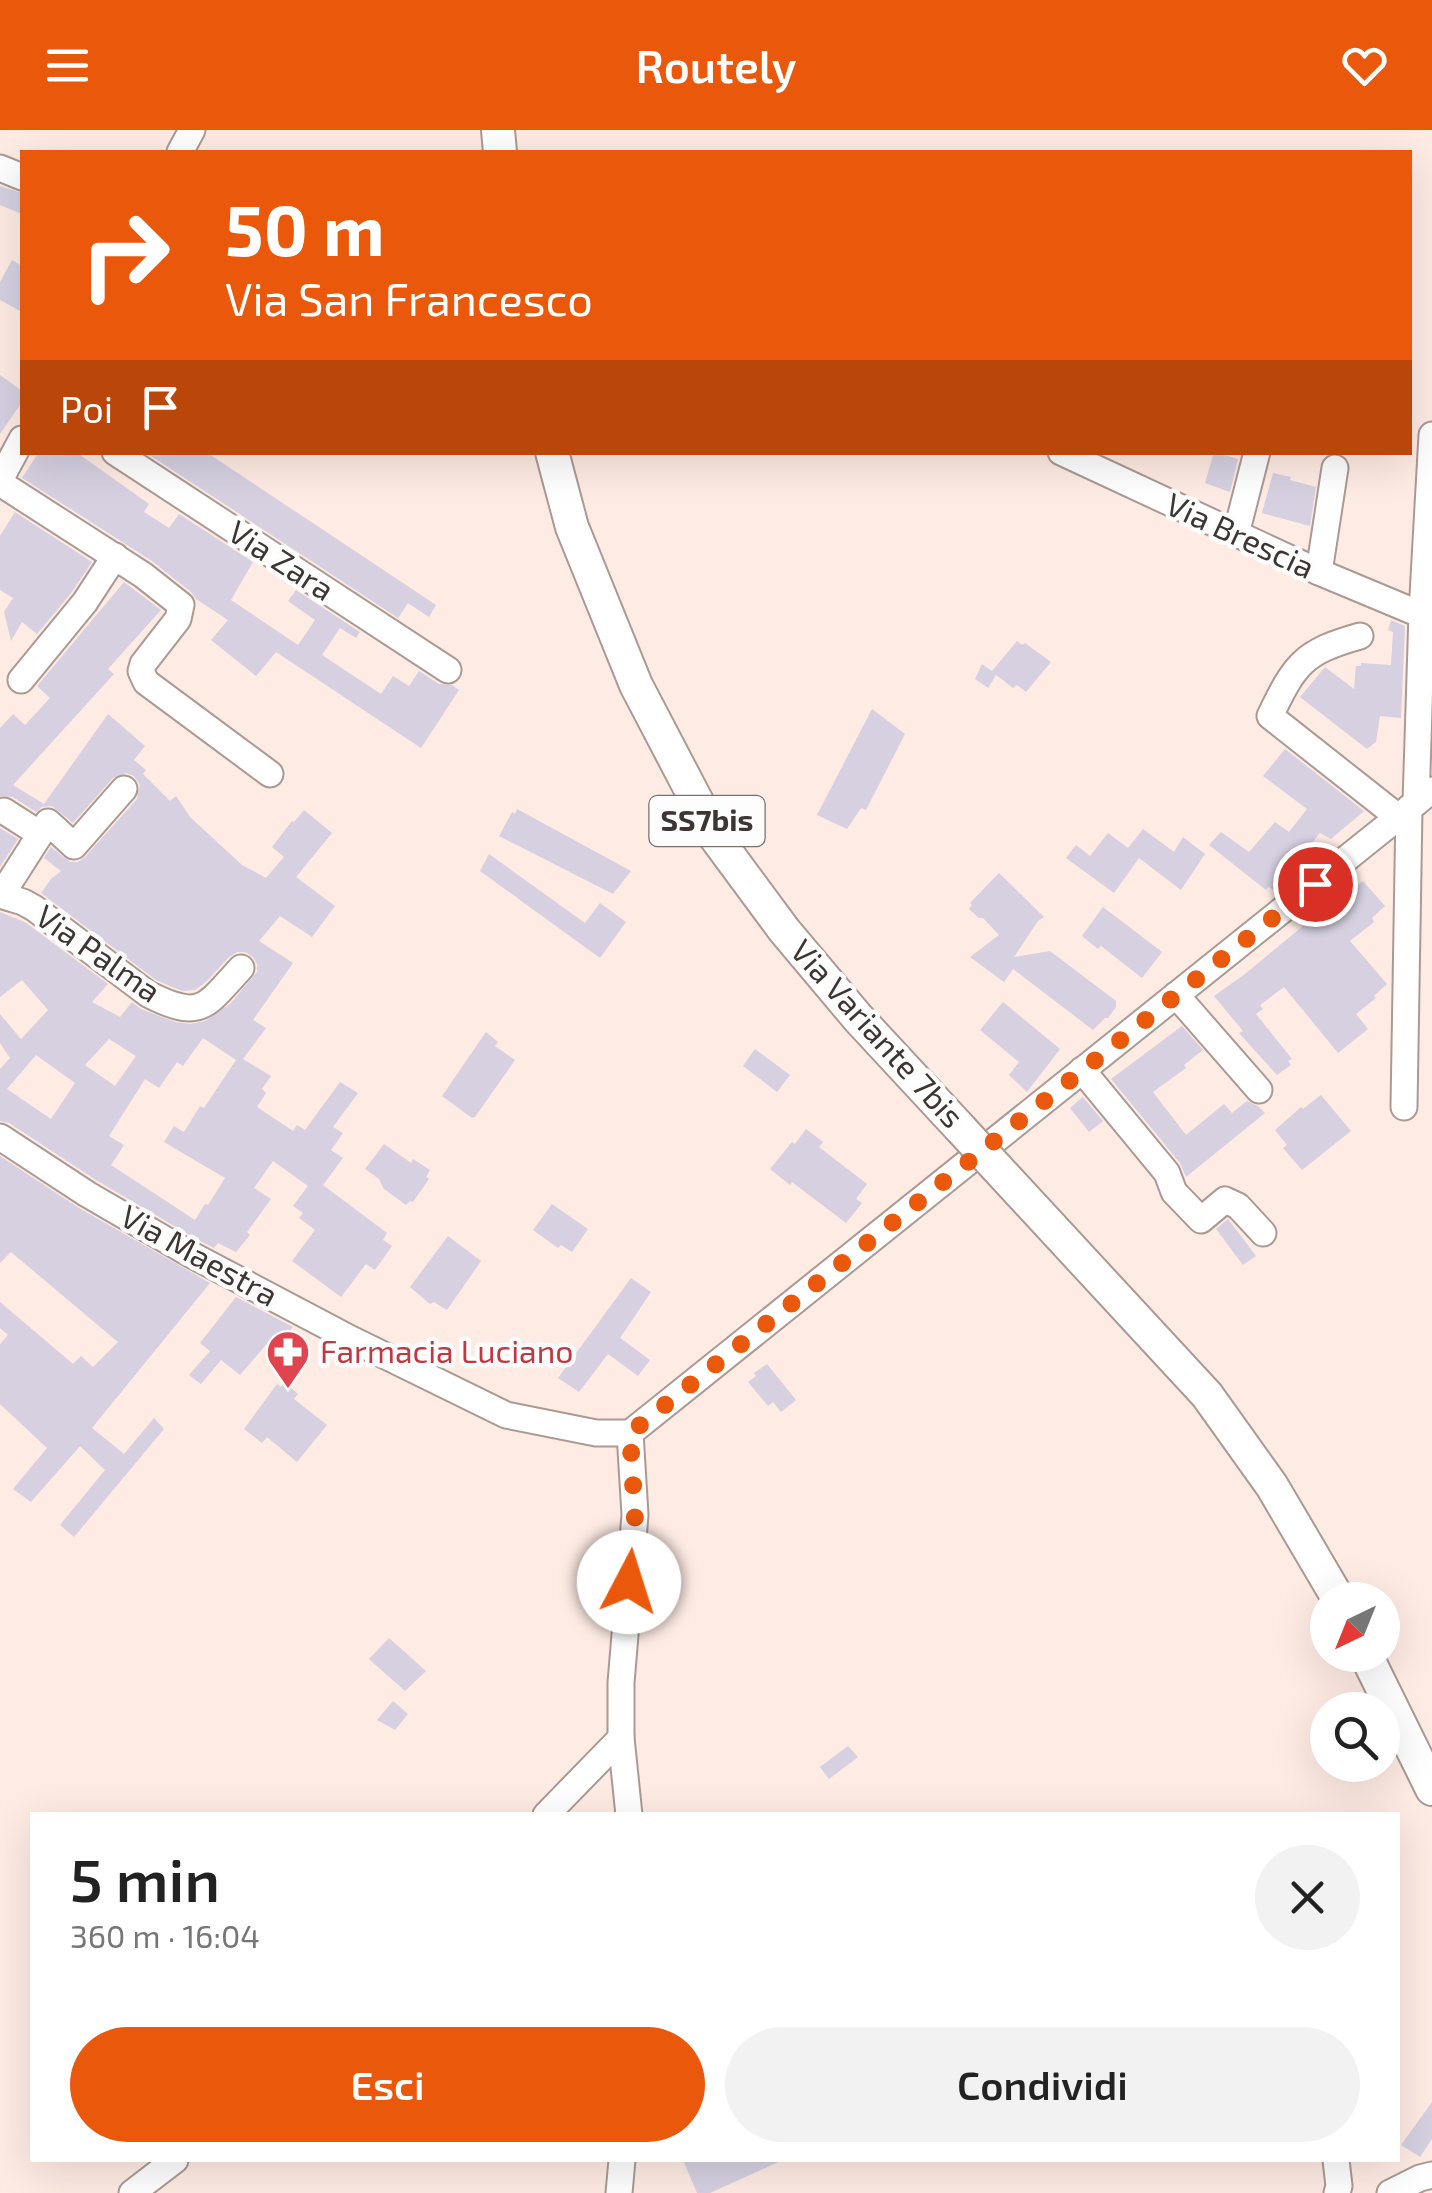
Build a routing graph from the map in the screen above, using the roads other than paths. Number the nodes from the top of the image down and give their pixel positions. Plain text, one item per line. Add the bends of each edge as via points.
1 (1432, 435) edge
2 (20, 443) edge
3 (120, 455) edge
4 (553, 455) edge
5 (1067, 455) edge
6 (1256, 455) edge
7 (1335, 468) dead end
8 (0, 481) edge
9 (1236, 534) junction
10 (115, 556) junction
11 (1319, 572) junction
12 (1425, 614) edge
13 (1360, 636) dead end
14 (448, 670) dead end
15 (21, 680) dead end
16 (270, 774) dead end
17 (124, 789) dead end
18 (1414, 805) edge
19 (4, 811) dead end
20 (40, 834) junction
21 (1, 895) edge
22 (241, 968) dead end
23 (1176, 996) junction
24 (1082, 1070) junction
25 (1259, 1090) dead end
26 (1404, 1107) dead end
27 (0, 1137) edge
28 (1264, 1233) dead end
29 (630, 1433) junction
30 (1328, 1582) edge
31 (1374, 1672) edge
32 (621, 1738) junction
33 (1432, 1789) edge
34 (549, 1812) edge
35 (628, 1812) edge
36 (172, 2162) edge
37 (622, 2162) edge
38 (1336, 2162) edge
39 (1432, 2175) edge
40 (132, 2193) edge
41 (620, 2193) edge
42 (1337, 2193) edge
43 (1390, 2193) edge

1 - 12 street
2 - 8 street
3 - 14 street, Via Zara
4 - 30 main road, Via Variante 7bis / SS7bis, bridge via 572,527 636,685 716,838 858,1018 1206,1395 1272,1486
5 - 9 street, Via Brescia
6 - 9 street
7 - 11 street
8 - 10 street
9 - 11 street, Via Brescia
10 - 15 street
10 - 16 street via 182,605 143,664 146,682
11 - 12 street, Via Brescia
12 - 18 street
13 - 18 street via 1300,663 1270,716
17 - 20 street via 74,846 48,822
18 - 23 street
18 - 26 street
19 - 20 street
20 - 21 street
21 - 22 street, Via Palma via 34,908 168,1004 207,1005
23 - 24 street
23 - 25 street
24 - 28 street via 1201,1220 1225,1200
24 - 29 street
27 - 29 street, Via Maestra via 190,1254 506,1414 596,1433
29 - 32 street via 635,1516
31 - 33 main road
32 - 34 street
32 - 35 street
36 - 40 street
37 - 41 street
38 - 42 street
39 - 43 street

